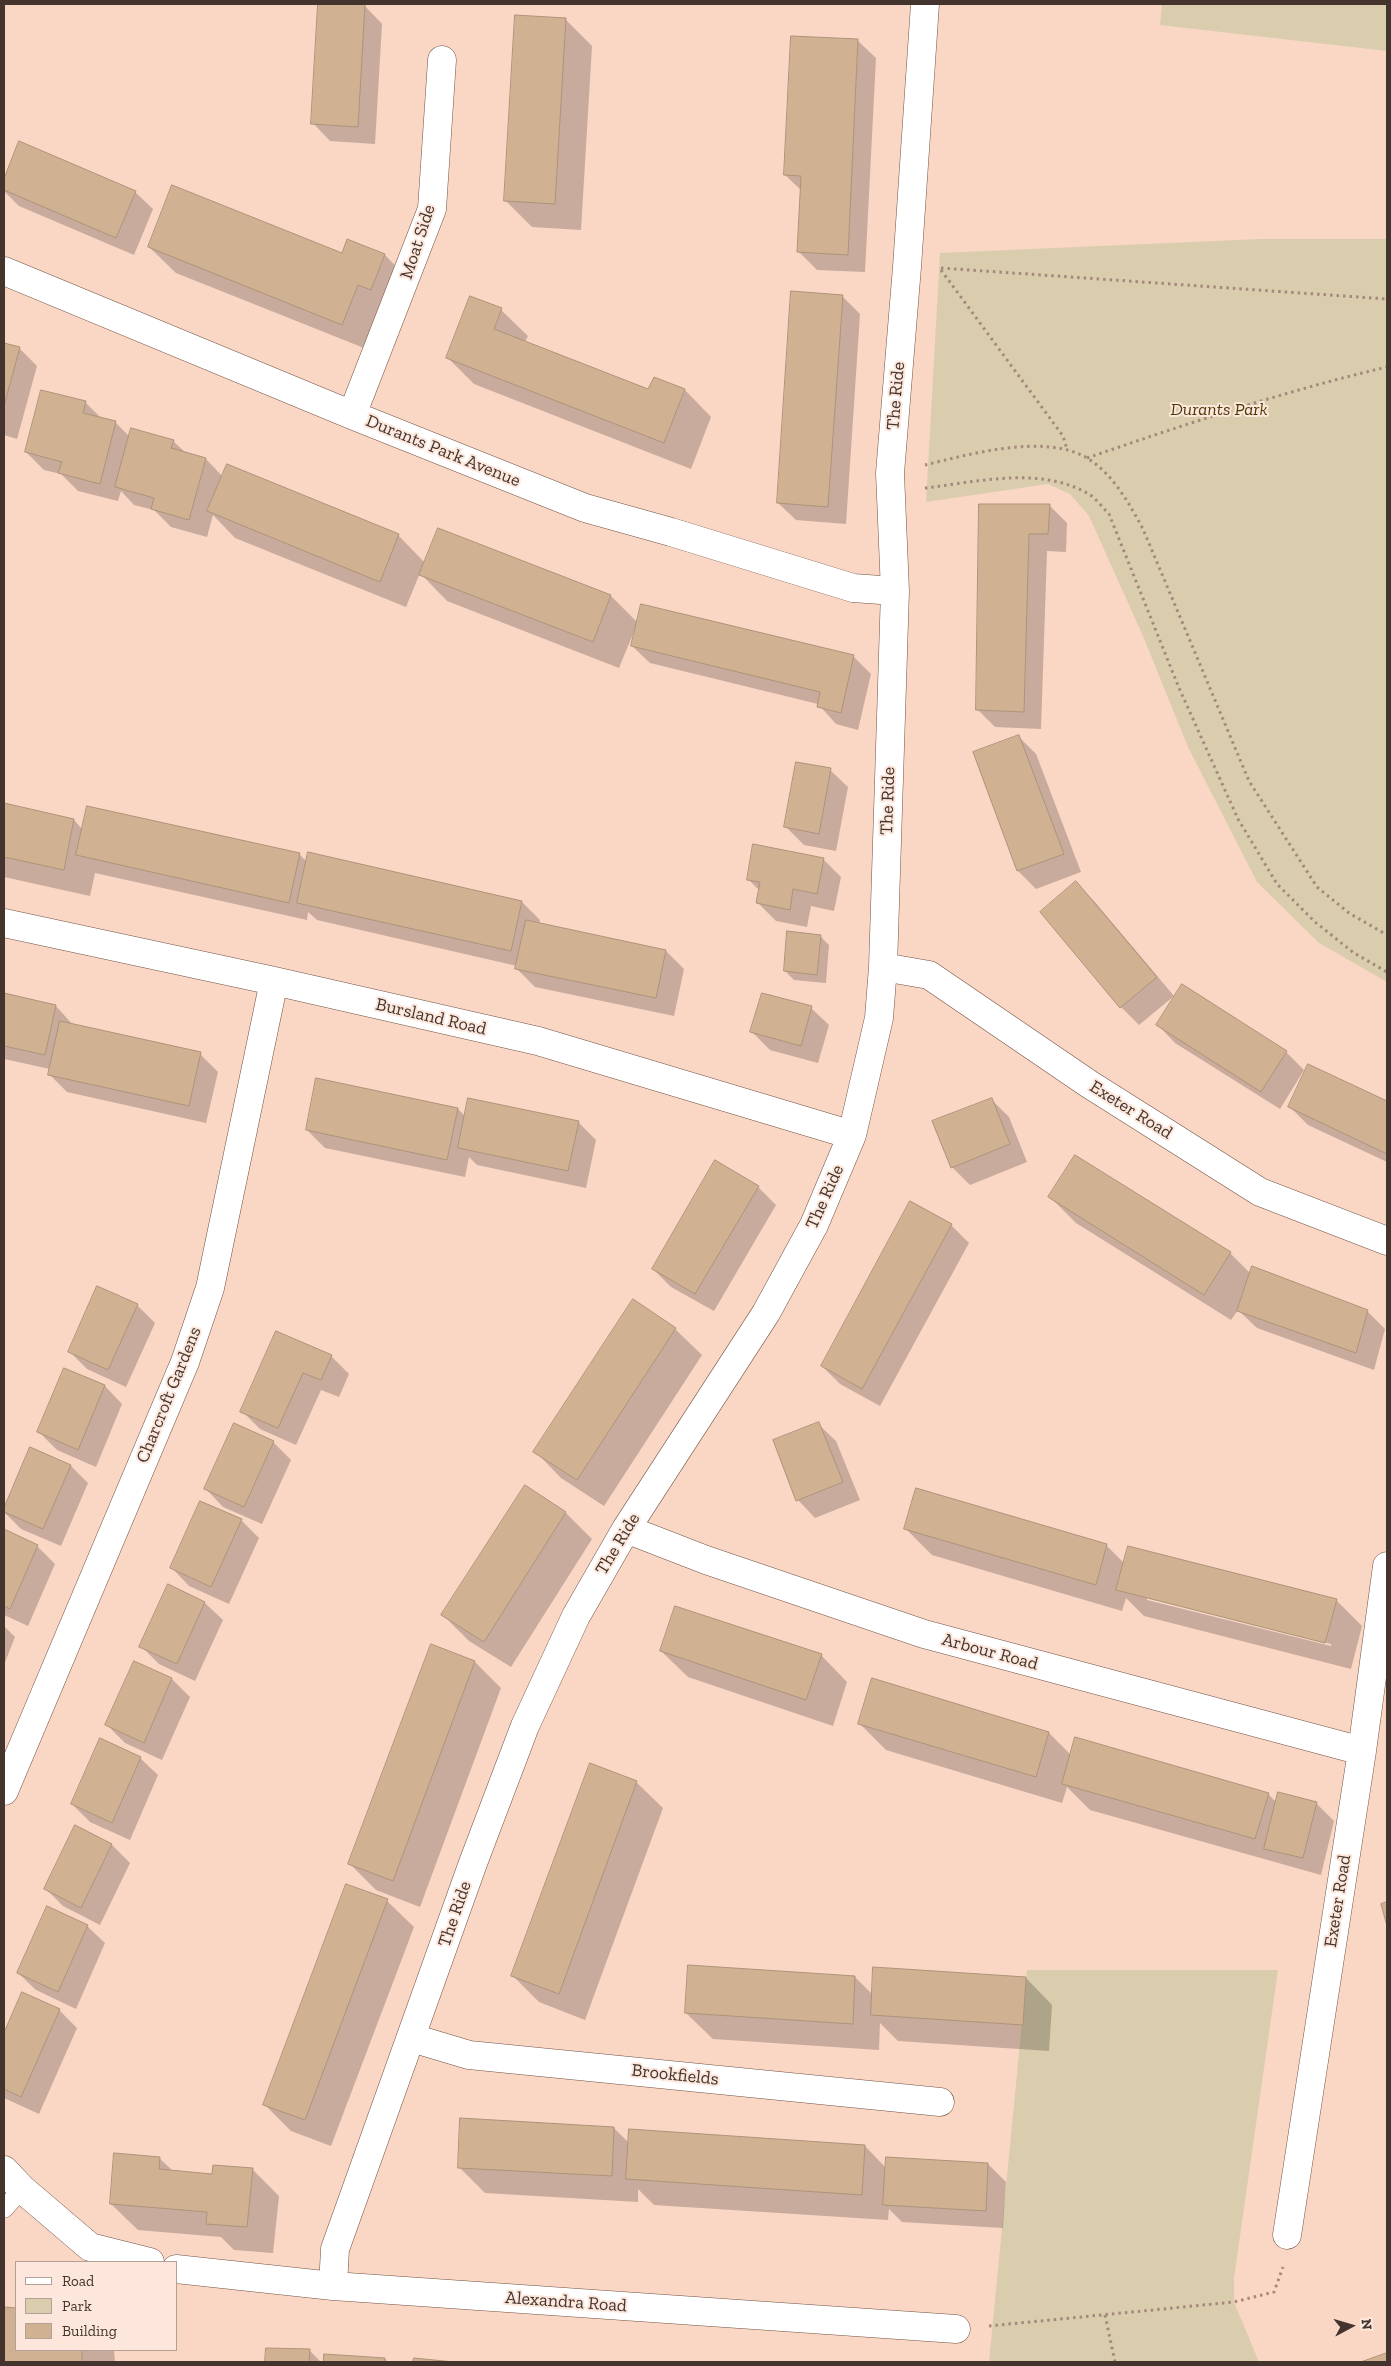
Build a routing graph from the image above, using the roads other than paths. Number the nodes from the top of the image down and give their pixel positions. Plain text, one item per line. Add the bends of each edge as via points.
1 (925, 4) edge
2 (442, 60) dead end
3 (4, 271) edge
4 (352, 415) junction
5 (896, 591) junction
6 (4, 923) edge
7 (883, 967) junction
8 (274, 981) junction
9 (852, 1135) junction
10 (1387, 1241) edge
11 (626, 1528) junction
12 (1387, 1566) edge
13 (1362, 1751) junction
14 (4, 1791) edge
15 (412, 2038) junction
16 (940, 2102) dead end
17 (4, 2170) edge
18 (22, 2189) junction
19 (4, 2209) edge
20 (1287, 2236) road end
21 (146, 2261) edge
22 (178, 2269) edge
23 (333, 2286) junction
24 (956, 2329) road end

1 - 5 street, The Ride via 890,491
2 - 4 street, Moat Side via 432,209
3 - 4 street, Durants Park Avenue
4 - 5 street, Durants Park Avenue via 585,508 854,588
5 - 7 street, The Ride
6 - 8 street, Bursland Road
7 - 9 street, The Ride via 879,1018
7 - 10 street, Exeter Road via 929,975 1089,1084 1260,1192
8 - 9 street, Bursland Road via 538,1041
8 - 14 street, Charcroft Gardens via 210,1288 185,1362
9 - 11 street, The Ride via 814,1225 766,1313
11 - 13 street, Arbour Road via 706,1560 924,1634
11 - 15 street, The Ride via 576,1616 525,1726
12 - 13 street, Exeter Road
13 - 20 street, Exeter Road
15 - 16 street, Brookfields via 469,2054
15 - 23 street, The Ride via 335,2249
17 - 18 street
18 - 19 lane
18 - 21 street via 90,2247
22 - 23 street, Alexandra Road
23 - 24 street, Alexandra Road

